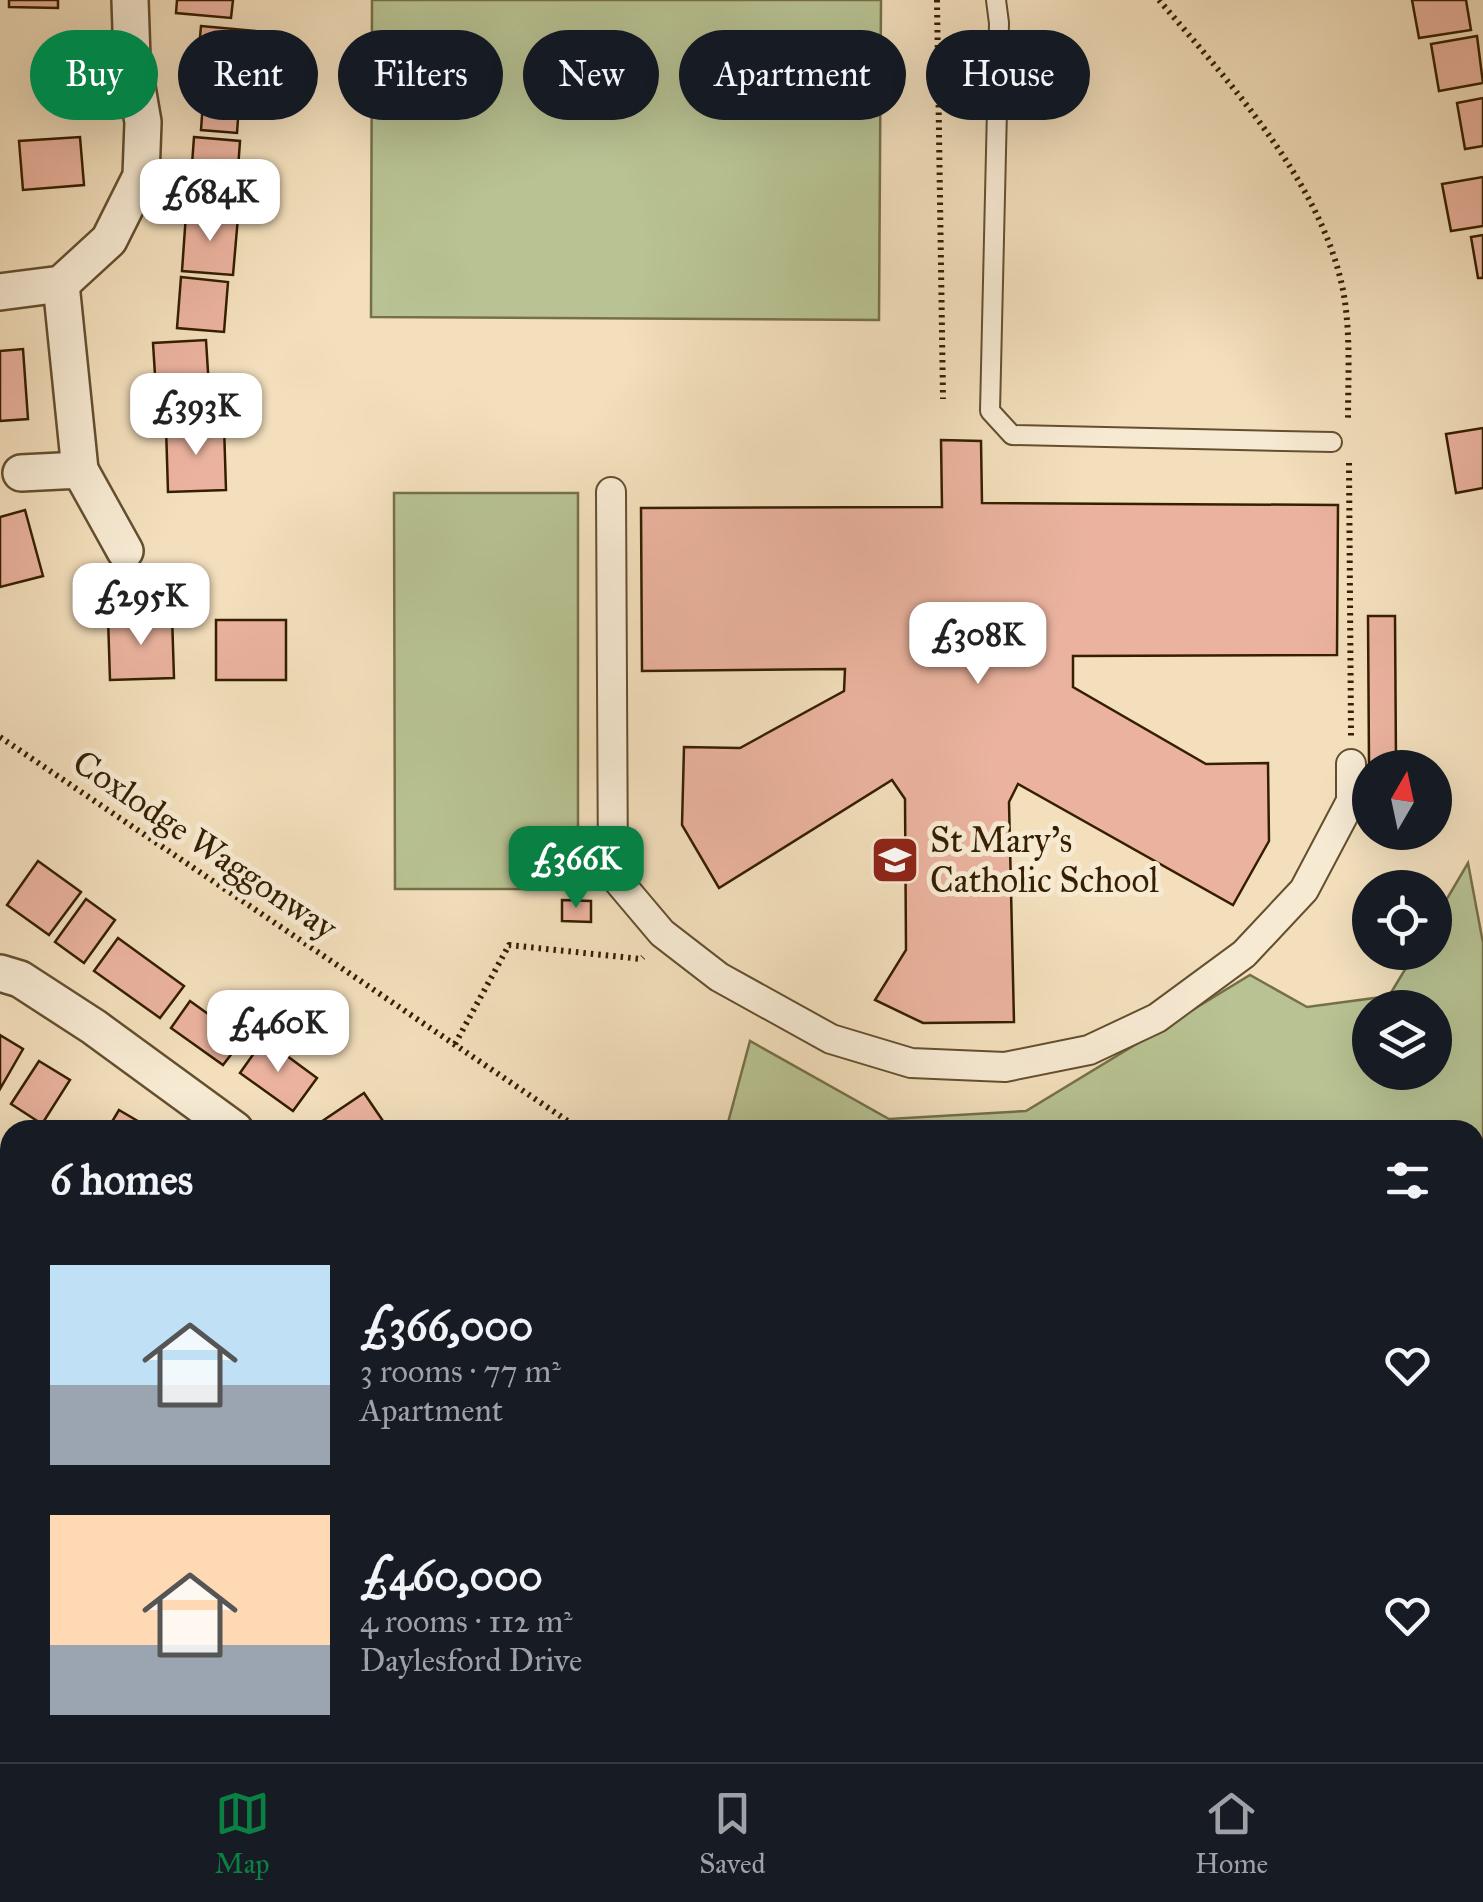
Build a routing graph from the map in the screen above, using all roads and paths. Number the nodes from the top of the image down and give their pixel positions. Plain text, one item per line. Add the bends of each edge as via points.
1 (130, 0) edge
2 (937, 0) edge
3 (996, 0) edge
4 (1160, 0) edge
5 (60, 284) junction
6 (0, 292) edge
7 (943, 399) dead end
8 (1348, 423) dead end
9 (1332, 442) dead end
10 (1349, 457) dead end
11 (80, 470) junction
12 (20, 473) dead end
13 (612, 492) dead end
14 (126, 552) dead end
15 (0, 737) edge
16 (1351, 764) joint
17 (662, 933) junction
18 (0, 973) edge
19 (455, 1044) junction
20 (220, 1120) edge
21 (566, 1120) edge

1 - 5 street via 143,122 141,176 109,240
2 - 7 path
3 - 9 lane via 990,411 1012,434
4 - 8 path via 1242,97 1320,216 1343,290
5 - 6 street
5 - 11 street
10 - 16 path
11 - 12 street
11 - 14 street
13 - 17 street via 613,876
15 - 19 path, Coxlodge Waggonway
16 - 17 street via 1351,802 1304,890 1244,954 1156,1018 1089,1050 1005,1067 911,1063 831,1039 718,977
17 - 19 path via 641,959 509,945
18 - 20 street via 94,1027
19 - 21 path, Coxlodge Waggonway

